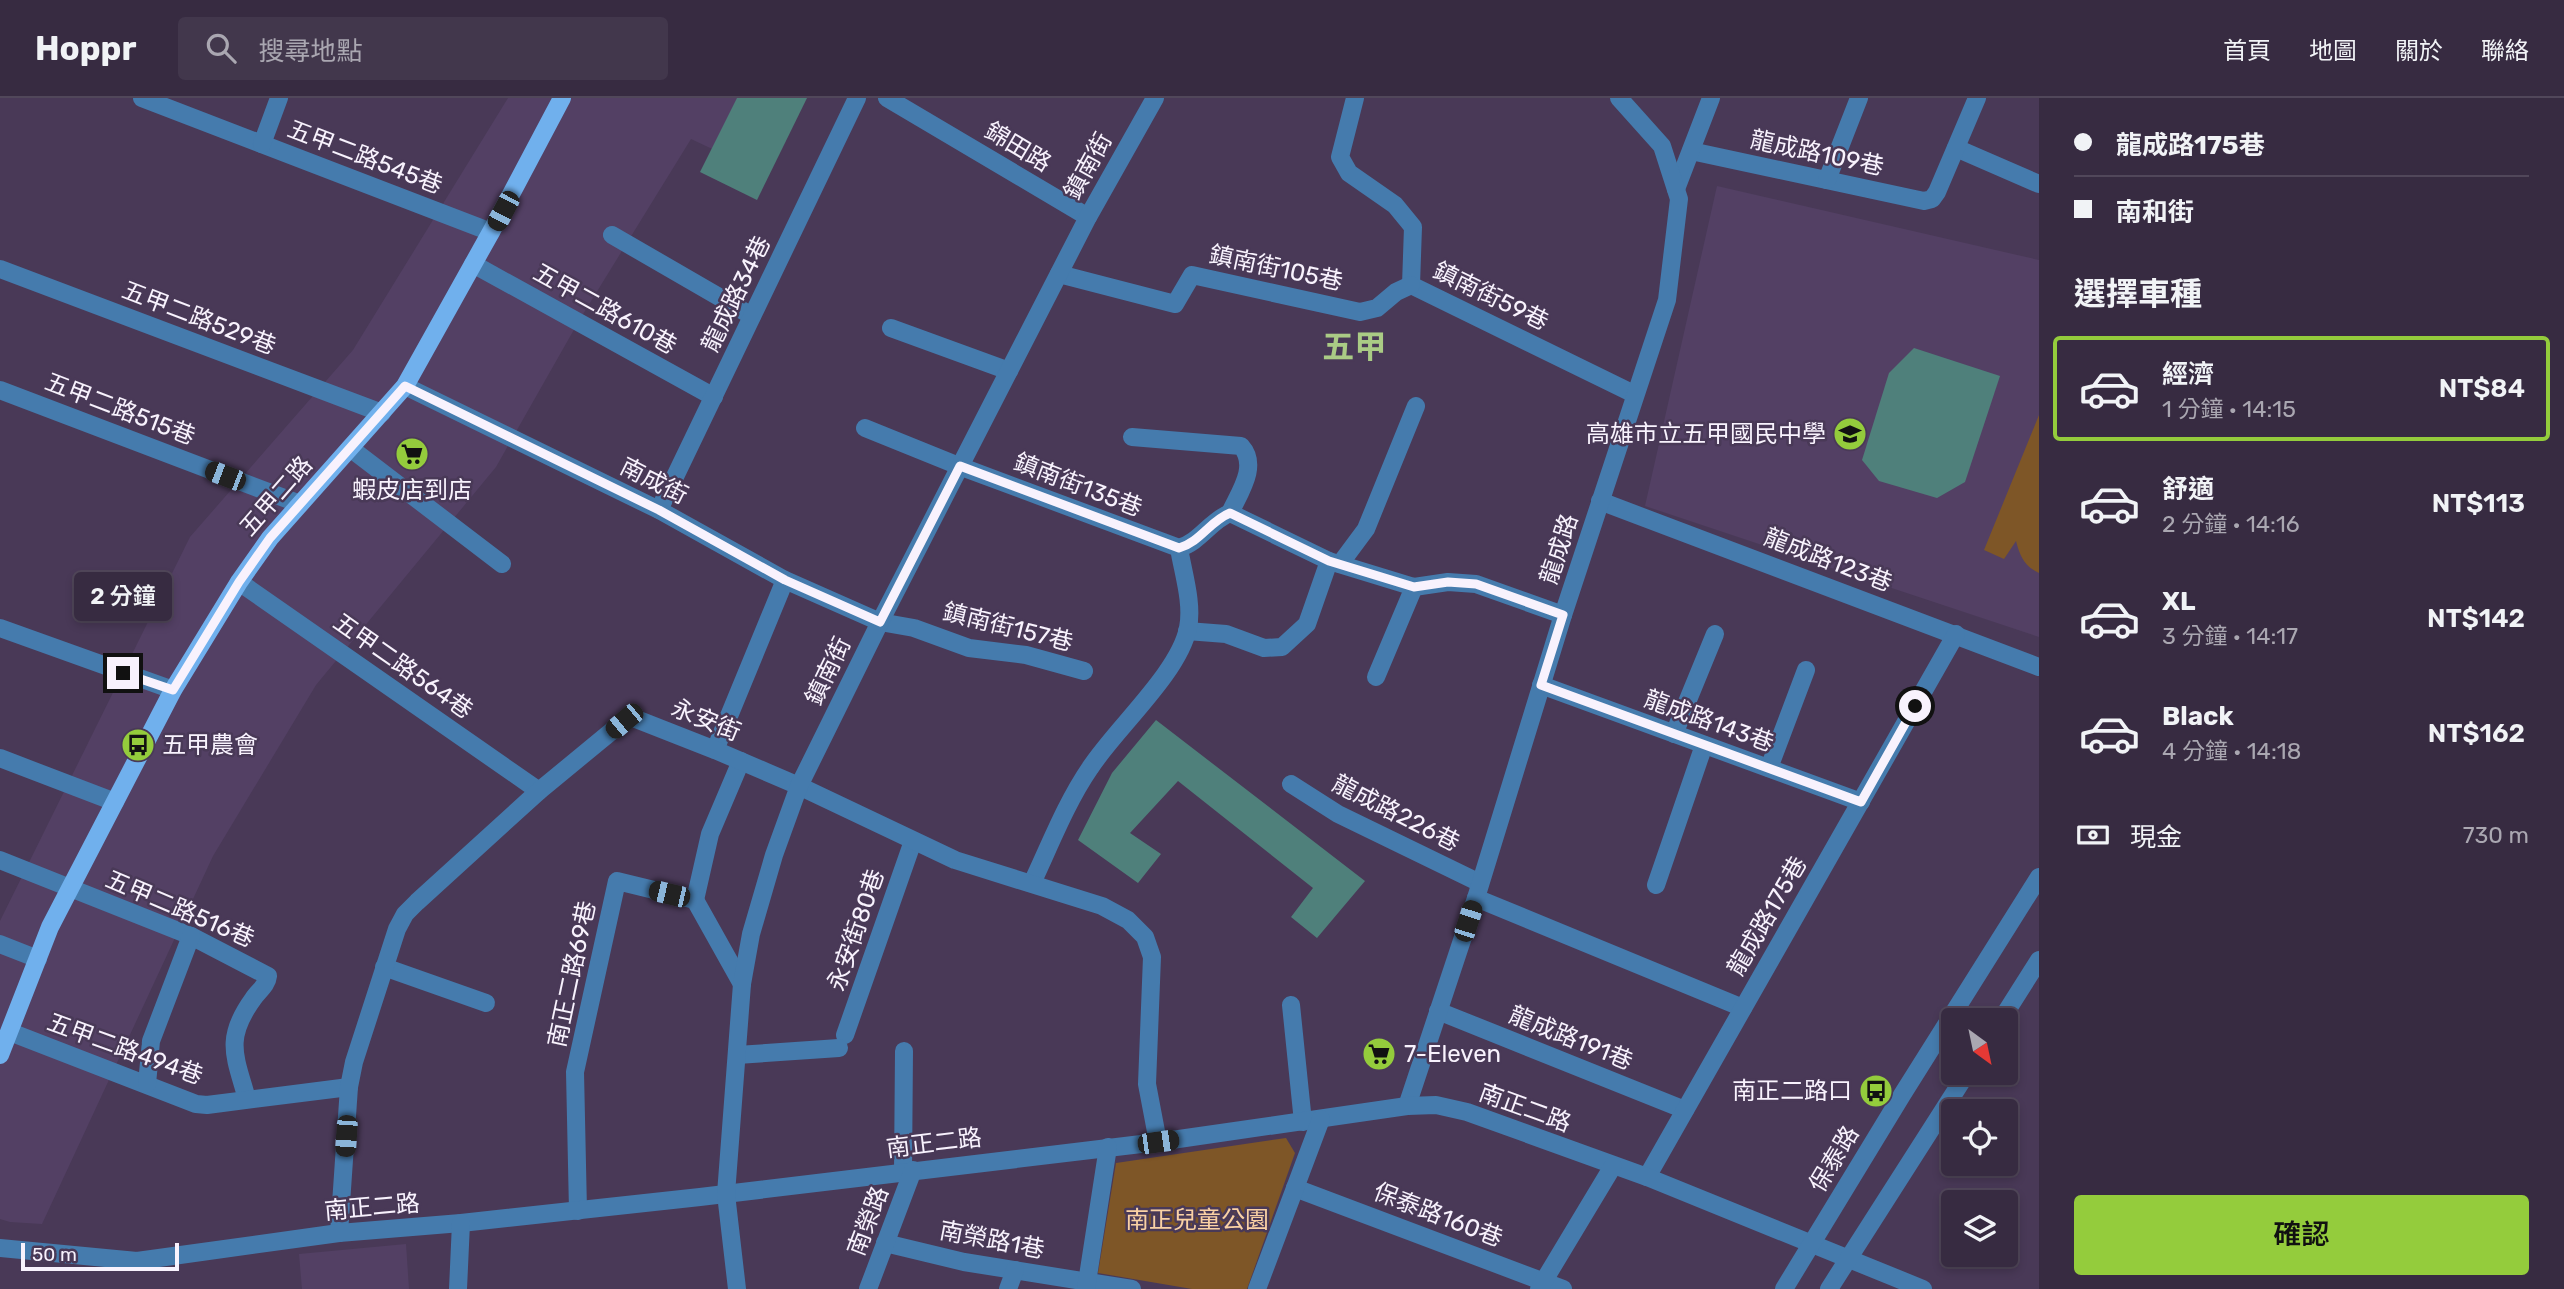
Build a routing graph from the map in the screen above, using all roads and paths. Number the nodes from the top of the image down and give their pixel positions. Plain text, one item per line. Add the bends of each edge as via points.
1 (142, 98) edge
2 (279, 98) edge
3 (858, 98) edge
4 (887, 98) edge
5 (1154, 98) edge
6 (1354, 98) edge
7 (1619, 98) edge
8 (1711, 98) edge
9 (1859, 98) edge
10 (1977, 98) edge
11 (558, 99) edge
12 (262, 144) junction
13 (1956, 148) junction
14 (1691, 151) junction
15 (1827, 180) junction
16 (2039, 184) edge
17 (1676, 189) junction
18 (1088, 217) junction
19 (491, 232) junction
20 (612, 235) dead end
21 (473, 264) junction
22 (0, 270) edge
23 (1059, 274) junction
24 (1411, 285) junction
25 (752, 317) junction
26 (891, 328) dead end
27 (1009, 371) junction
28 (405, 386) junction
29 (0, 390) edge
30 (1634, 394) junction
31 (713, 397) junction
32 (1416, 406) dead end
33 (382, 413) junction
34 (865, 428) dead end
35 (1132, 437) dead end
36 (351, 448) junction
37 (960, 466) junction
38 (1600, 501) junction
39 (300, 504) junction
40 (659, 510) junction
41 (1230, 513) junction
42 (1179, 548) junction
43 (1334, 563) junction
44 (502, 564) dead end
45 (785, 580) junction
46 (239, 582) junction
47 (1414, 587) junction
48 (1563, 615) junction
49 (880, 622) junction
50 (0, 628) edge
51 (1187, 631) junction
52 (1715, 634) dead end
53 (1956, 634) junction
54 (2039, 667) edge
55 (1806, 670) dead end
56 (1084, 671) dead end
57 (1376, 677) dead end
58 (1541, 685) junction
59 (173, 690) junction
60 (1674, 734) junction
61 (1704, 745) junction
62 (715, 750) junction
63 (0, 758) edge
64 (741, 761) junction
65 (1769, 768) junction
66 (1291, 784) dead end
67 (799, 786) junction
68 (539, 791) junction
69 (115, 802) junction
70 (1861, 802) junction
71 (913, 841) junction
72 (0, 860) edge
73 (2039, 877) edge
74 (1032, 883) junction
75 (1656, 885) dead end
76 (71, 889) junction
77 (1478, 891) junction
78 (695, 900) junction
79 (191, 936) junction
80 (0, 944) edge
81 (38, 959) junction
82 (2039, 960) edge
83 (384, 967) junction
84 (742, 984) junction
85 (486, 1003) dead end
86 (1291, 1005) dead end
87 (1744, 1008) junction
88 (2009, 1008) edge
89 (1438, 1011) junction
90 (10, 1032) junction
91 (904, 1051) dead end
92 (0, 1055) edge
93 (737, 1055) junction
94 (147, 1084) junction
95 (1959, 1085) edge
96 (349, 1087) junction
97 (247, 1100) junction
98 (1406, 1106) junction
99 (1685, 1110) junction
100 (1312, 1120) junction
101 (1158, 1142) junction
102 (1108, 1147) junction
103 (1613, 1166) junction
104 (908, 1171) junction
105 (1647, 1177) junction
106 (1295, 1188) junction
107 (726, 1194) junction
108 (578, 1211) junction
109 (461, 1223) junction
110 (339, 1233) junction
111 (885, 1243) junction
112 (1813, 1244) junction
113 (0, 1248) edge
114 (1849, 1259) junction
115 (1015, 1270) junction
116 (1541, 1285) edge
117 (1088, 1286) edge
118 (458, 1289) edge
119 (737, 1289) edge
120 (867, 1289) edge
121 (1007, 1289) edge
122 (1132, 1289) edge
123 (1257, 1289) edge
124 (1563, 1289) edge
125 (1784, 1289) edge
126 (1829, 1289) edge
127 (1923, 1289) edge

1 - 12 street, 五甲二路545巷
2 - 12 street
3 - 25 street, 龍成路34巷
4 - 18 street, 錦田路
5 - 18 street, 鎮南街
6 - 24 street, 鎮南街59巷 via 1340,157 1349,173 1395,205 1413,227
7 - 17 street, 龍成路 via 1662,146
8 - 14 street
9 - 15 street
10 - 13 street
11 - 19 main road, 五甲二路
12 - 19 street, 五甲二路545巷
13 - 15 street, 龍成路109巷 via 1933,199 1924,201
13 - 16 street
14 - 15 street, 龍成路109巷
14 - 17 street
17 - 30 street, 龍成路 via 1679,199 1667,300
18 - 23 street, 鎮南街
19 - 21 main road, 五甲二路
20 - 25 street
21 - 28 main road, 五甲二路
21 - 31 street, 五甲二路610巷
22 - 33 street, 五甲二路529巷
23 - 24 street, 鎮南街105巷 via 1175,304 1192,275 1360,312 1377,308
23 - 27 street, 鎮南街
24 - 30 street, 鎮南街59巷
25 - 31 street, 龍成路34巷
26 - 27 street
27 - 37 street, 鎮南街
28 - 33 main road, 五甲二路
28 - 40 street, 南成街
29 - 39 street, 五甲二路515巷
30 - 38 street, 龍成路
31 - 40 street, 龍成路34巷
32 - 43 street via 1366,529
33 - 36 main road, 五甲二路
34 - 37 street, 鎮南街135巷
35 - 41 street via 1241,446 1249,466
36 - 39 main road, 五甲二路
36 - 44 street
37 - 42 street, 鎮南街135巷
37 - 49 street, 鎮南街
38 - 48 street, 龍成路
38 - 53 street, 龍成路123巷
39 - 46 main road, 五甲二路
40 - 45 street, 南成街
41 - 42 street via 1191,545
41 - 43 street
42 - 51 street via 1189,609
43 - 47 street
43 - 51 street via 1307,624 1282,647 1264,648 1226,634
45 - 49 street, 南成街
45 - 62 street
46 - 59 main road, 五甲二路
46 - 68 street, 五甲二路564巷
47 - 48 street via 1476,584
47 - 57 street
48 - 58 street, 龍成路
49 - 56 street, 鎮南街157巷 via 914,628 969,648
49 - 67 street, 鎮南街
50 - 59 street
51 - 74 street via 1173,664 1089,768
52 - 60 street
53 - 54 street, 龍成路123巷
53 - 70 street, 龍成路175巷
55 - 65 street
58 - 60 street, 龍成路143巷
58 - 77 street, 龍成路
59 - 69 main road, 五甲二路
60 - 61 street, 龍成路143巷
61 - 65 street, 龍成路143巷
61 - 75 street
62 - 64 street, 永安街
62 - 68 street, 永安街 via 631,717
63 - 69 street
64 - 67 street, 永安街
64 - 78 street via 710,834
65 - 70 street, 龍成路143巷
66 - 77 street, 龍成路226巷
67 - 71 street, 永安街
67 - 84 street, 鎮南街 via 751,934
68 - 83 street, 永安街 via 405,914
69 - 76 main road, 五甲二路
70 - 87 street, 龍成路175巷
71 - 74 street, 永安街 via 955,860
71 - 93 street, 永安街80巷 via 842,1041
72 - 76 street, 五甲二路516巷
73 - 112 street, 保泰路
74 - 101 street, 永安街 via 1102,906 1128,920 1145,937 1152,957 1147,1084
76 - 79 street, 五甲二路516巷
76 - 81 main road, 五甲二路
77 - 87 street, 龍成路175巷
77 - 89 street, 龍成路
78 - 84 street
78 - 108 street, 南正二路69巷 via 617,881 575,1072
79 - 94 street via 151,1041
79 - 97 street, 五甲二路516巷 via 268,976 238,1024 233,1047
80 - 81 street
81 - 90 main road, 五甲二路
82 - 88 street
83 - 85 street
83 - 96 street, 永安街
84 - 93 street, 鎮南街
86 - 100 street
87 - 99 street
89 - 98 street, 龍成路
89 - 99 street, 龍成路191巷
90 - 92 main road, 五甲二路
90 - 94 street, 五甲二路494巷
91 - 104 street
93 - 107 street, 鎮南街
94 - 97 street, 五甲二路494巷 via 196,1104
95 - 114 street
96 - 97 street, 五甲二路494巷
96 - 110 street, 永安街
98 - 100 street, 南正二路
98 - 103 street, 南正二路 via 1436,1105 1467,1112
99 - 105 street
100 - 101 street, 南正二路
100 - 106 street
101 - 102 street, 南正二路
102 - 104 street, 南正二路
102 - 117 street
103 - 105 street, 南正二路
103 - 116 street
104 - 107 street, 南正二路
104 - 111 street, 南榮路
105 - 112 street, 南正二路
106 - 116 street, 保泰路160巷
106 - 123 street
107 - 108 street, 南正二路
107 - 119 street, 鎮南街
108 - 109 street, 南正二路
109 - 110 street, 南正二路
109 - 118 street
110 - 113 street, 南正二路 via 137,1261
111 - 115 street, 南榮路1巷
111 - 120 street, 南榮路
112 - 114 street, 南正二路
112 - 125 street, 保泰路
114 - 126 street
114 - 127 street, 南正二路
115 - 117 street, 南榮路1巷
115 - 121 street
116 - 124 street, 保泰路160巷
117 - 122 street, 南榮路1巷

